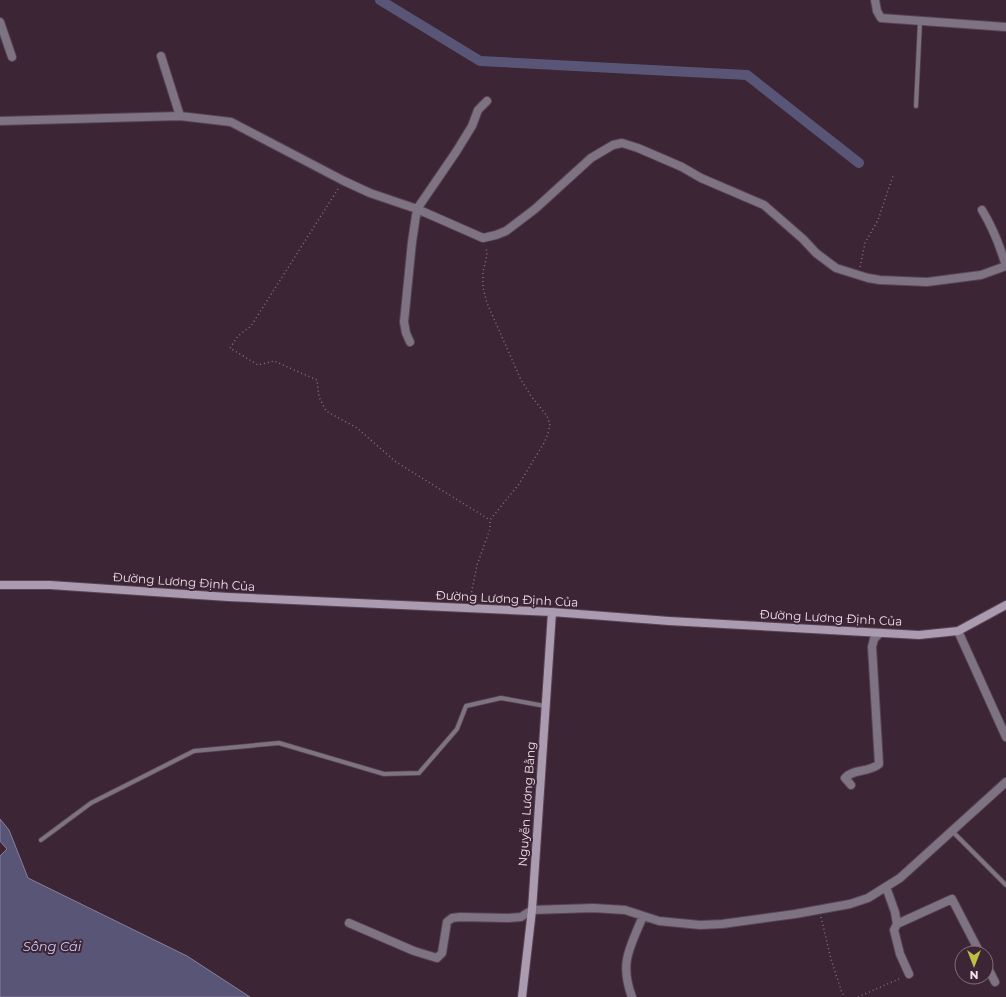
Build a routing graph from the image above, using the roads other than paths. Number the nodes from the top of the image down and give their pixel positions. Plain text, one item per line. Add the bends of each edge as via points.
1 (875, 0) edge
2 (920, 21) junction
3 (0, 22) edge
4 (1006, 27) edge
5 (161, 56) dead end
6 (12, 57) dead end
7 (487, 101) dead end
8 (916, 106) dead end
9 (180, 116) junction
10 (0, 121) edge
11 (416, 209) junction
12 (982, 210) dead end
13 (1006, 266) edge
14 (410, 342) dead end
15 (0, 585) edge
16 (1006, 604) edge
17 (552, 612) junction
18 (958, 630) junction
19 (880, 633) junction
20 (545, 706) junction
21 (1006, 737) edge
22 (1006, 782) edge
23 (851, 785) dead end
24 (951, 831) junction
25 (42, 840) dead end
26 (1006, 885) edge
27 (886, 887) junction
28 (532, 910) junction
29 (643, 916) junction
30 (349, 923) dead end
31 (897, 924) junction
32 (976, 945) edge
33 (909, 974) road end
34 (522, 997) edge
35 (632, 997) edge

1 - 2 street via 880,18
2 - 4 street
2 - 8 lane
3 - 6 street
5 - 9 street
7 - 11 street via 478,110 472,126 456,152
9 - 10 street
9 - 11 street via 231,122 344,181
11 - 13 street via 483,238 496,235 506,231 535,209 591,158 613,145 622,143 682,167 764,205 836,268 880,280 927,282 981,275
11 - 14 street via 404,322
12 - 13 street via 999,243
15 - 17 street, Đường Lương Định Của via 50,585 228,597
16 - 18 street, Đường Lương Định Của
17 - 19 street, Đường Lương Định Của
17 - 20 street, Nguyễn Lương Bằng
18 - 19 street, Đường Lương Định Của via 920,635
18 - 21 street
19 - 23 street via 874,639 872,647 879,764 875,768 849,774 845,778
20 - 25 lane via 501,698 466,706 457,729 418,773 384,774 279,743 194,751 91,803
20 - 28 street, Nguyễn Lương Bằng
22 - 24 street
24 - 26 lane
24 - 27 street via 900,878
27 - 29 street via 868,898 850,904 722,924 700,925 659,921
27 - 31 street
28 - 29 street via 625,910
28 - 30 street via 521,917 452,918 447,922 442,953 437,958
28 - 34 street, Nguyễn Lương Bằng
29 - 35 street via 627,955 625,968
31 - 32 street via 952,899
31 - 33 street via 894,930 900,954

